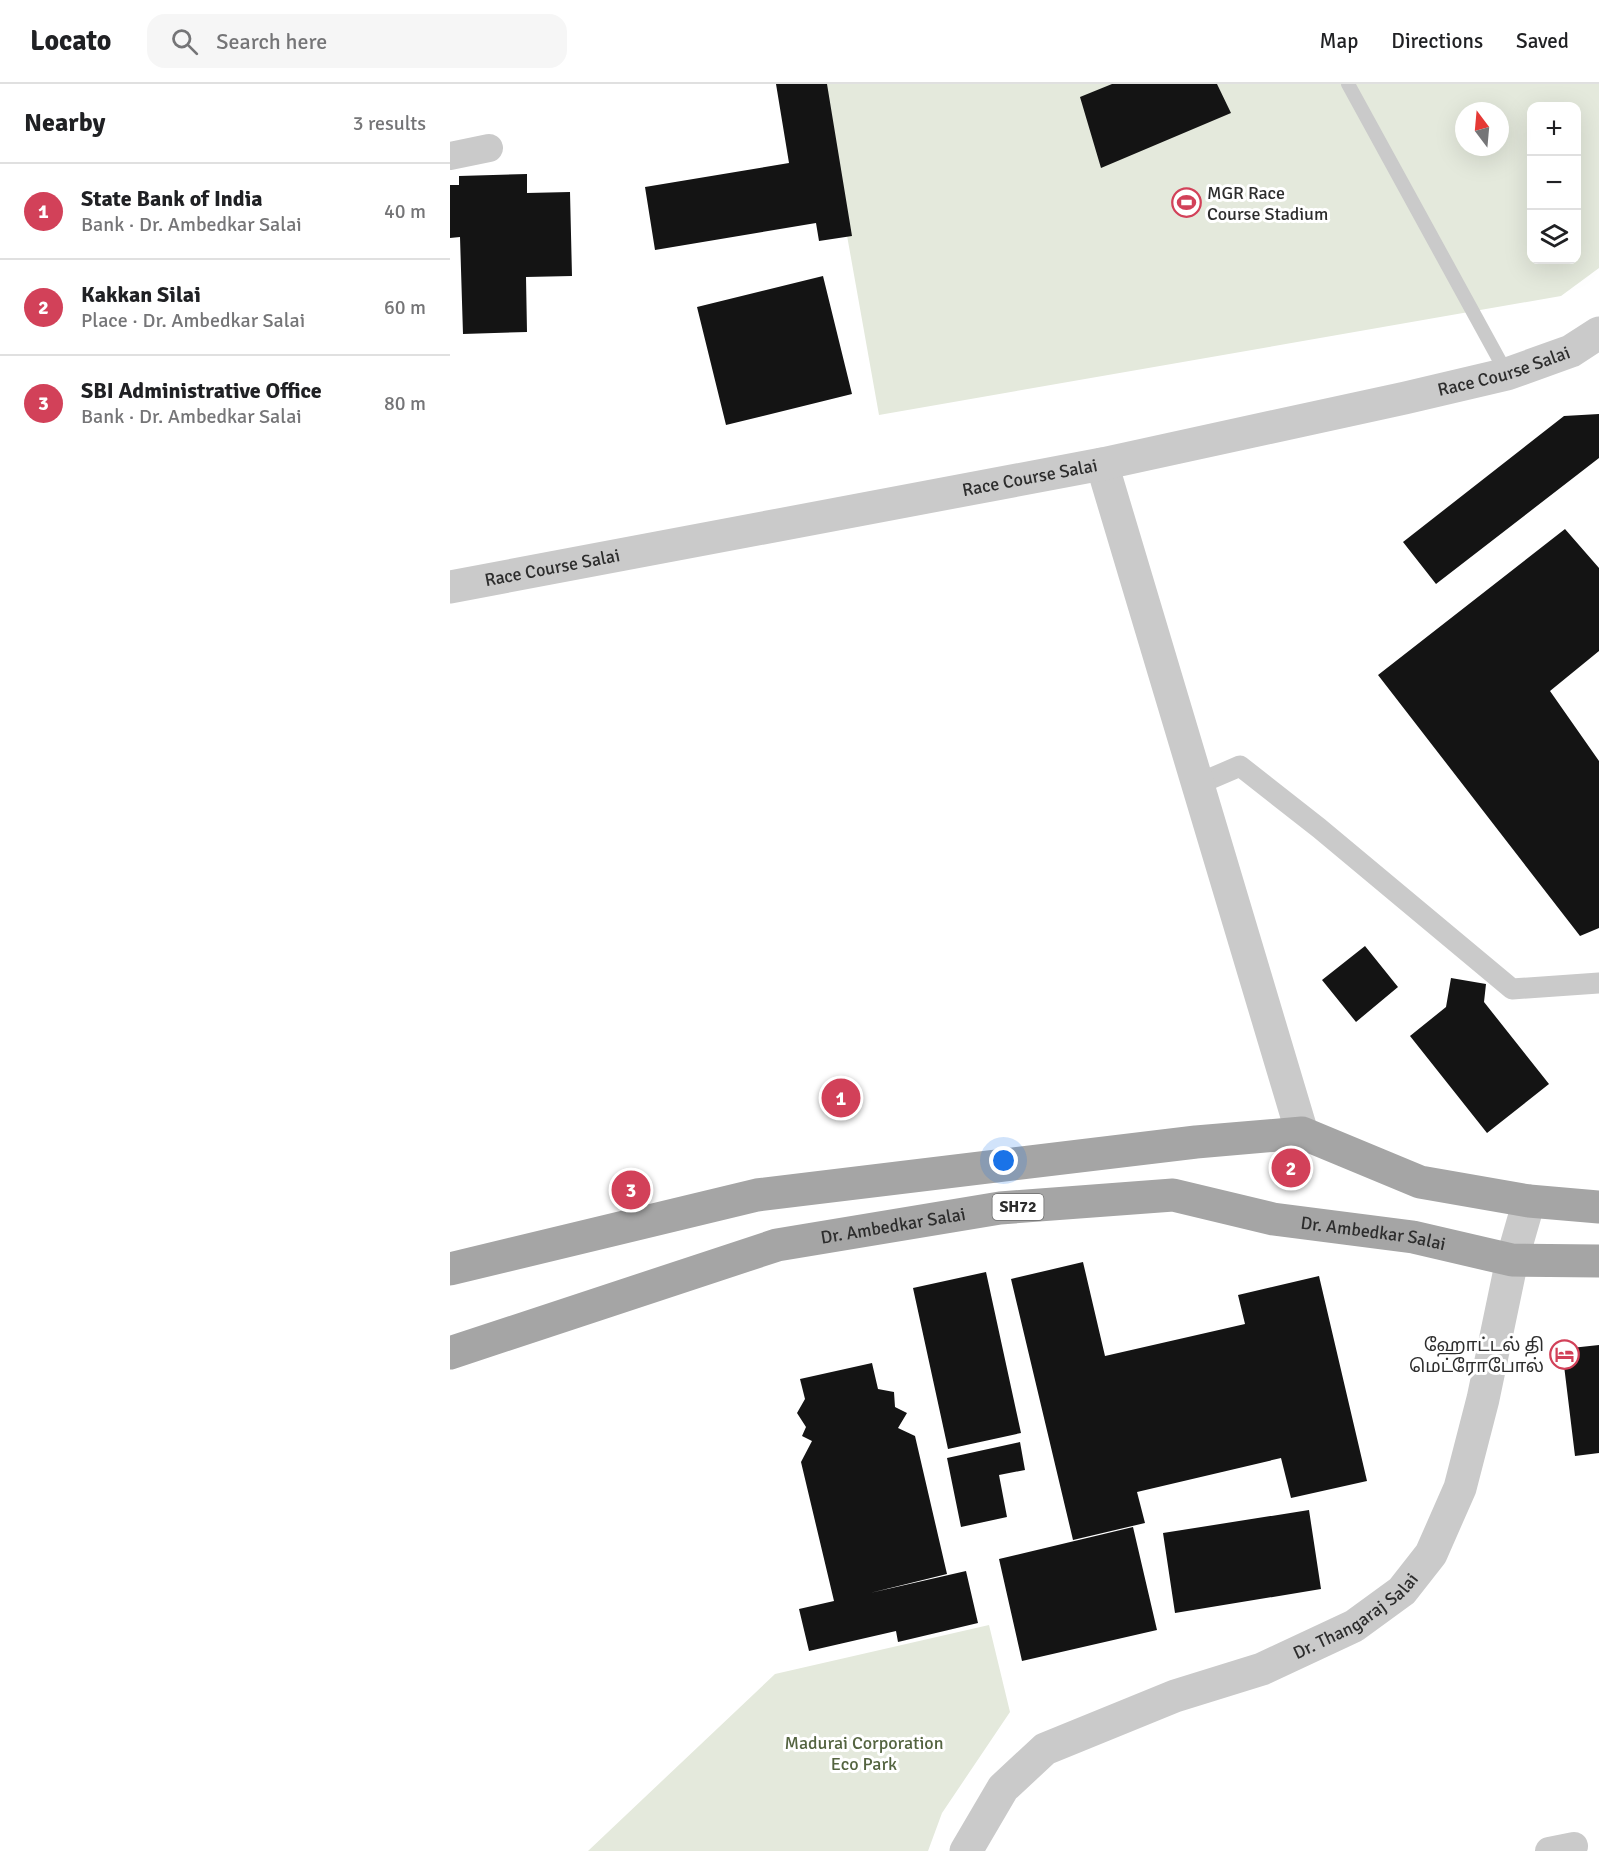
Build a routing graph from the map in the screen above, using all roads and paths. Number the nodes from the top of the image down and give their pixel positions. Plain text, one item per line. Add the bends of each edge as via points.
1 (1348, 84) edge
2 (489, 148) dead end
3 (450, 156) edge
4 (1599, 333) edge
5 (1507, 374) junction
6 (1102, 464) junction
7 (450, 587) edge
8 (1198, 784) junction
9 (1599, 983) edge
10 (1302, 1133) junction
11 (1529, 1201) junction
12 (1599, 1207) edge
13 (1512, 1260) junction
14 (1599, 1260) edge
15 (450, 1269) edge
16 (450, 1353) edge
17 (966, 1851) edge

1 - 5 lane
2 - 3 street
4 - 5 street, Race Course Salai via 1571,351
5 - 6 street, Race Course Salai
6 - 7 street, Race Course Salai
6 - 8 street
8 - 9 street via 1240,766 1512,989
8 - 10 street
10 - 11 main road via 1420,1182
10 - 15 main road via 1196,1142 757,1195
11 - 12 main road
11 - 13 street, Dr. Thangaraj Salai
13 - 14 main road, Dr. Ambedkar Salai / SH72
13 - 16 main road, Dr. Ambedkar Salai / SH72 via 1413,1237 1273,1220 1173,1196 1000,1208 777,1245
13 - 17 street, Dr. Thangaraj Salai via 1460,1488 1431,1554 1402,1591 1354,1626 1262,1669 1175,1696 1045,1749 1003,1788

